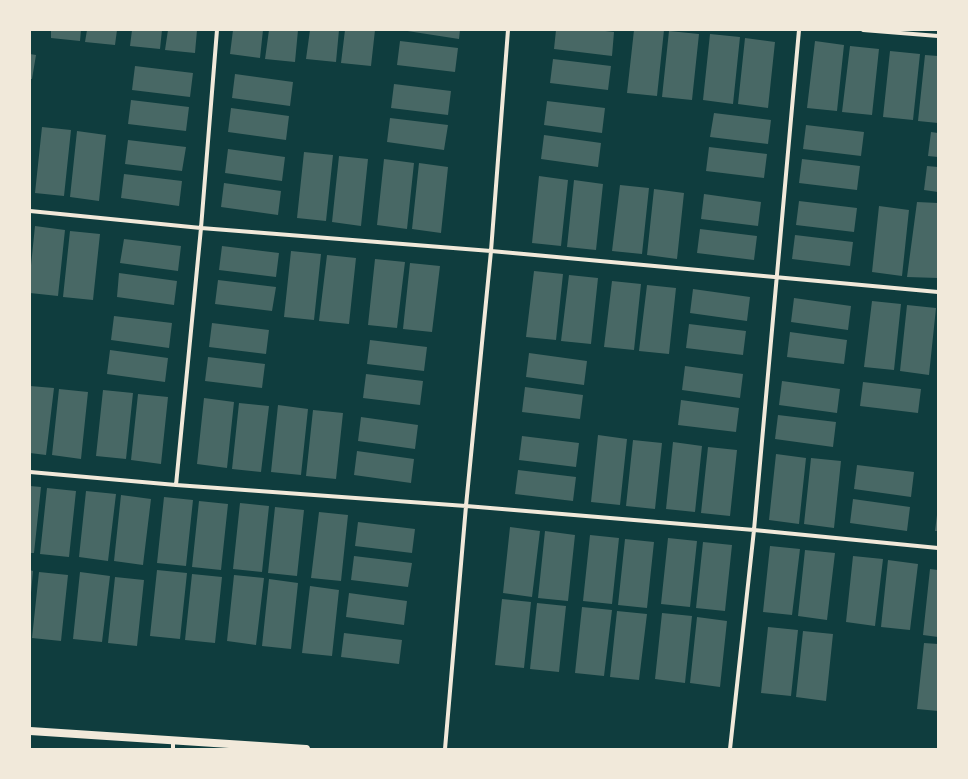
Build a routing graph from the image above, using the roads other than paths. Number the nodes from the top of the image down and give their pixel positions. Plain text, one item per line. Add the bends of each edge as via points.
1 (217, 30) edge
2 (508, 30) edge
3 (799, 30) edge
4 (863, 30) edge
5 (938, 36) edge
6 (30, 211) edge
7 (201, 228) junction
8 (491, 251) junction
9 (777, 277) junction
10 (938, 292) edge
11 (30, 472) edge
12 (176, 485) junction
13 (466, 506) junction
14 (754, 530) junction
15 (938, 548) edge
16 (30, 731) edge
17 (173, 745) edge
18 (306, 749) edge
19 (446, 749) edge
20 (730, 749) edge

1 - 7 street
2 - 8 street
3 - 9 street
4 - 5 street
6 - 7 street
7 - 8 street
7 - 12 street
8 - 9 street
8 - 13 street
9 - 10 street
9 - 14 street
11 - 12 street
12 - 13 street
13 - 14 street
13 - 19 street
14 - 15 street
14 - 20 street
16 - 17 main road
17 - 18 main road

